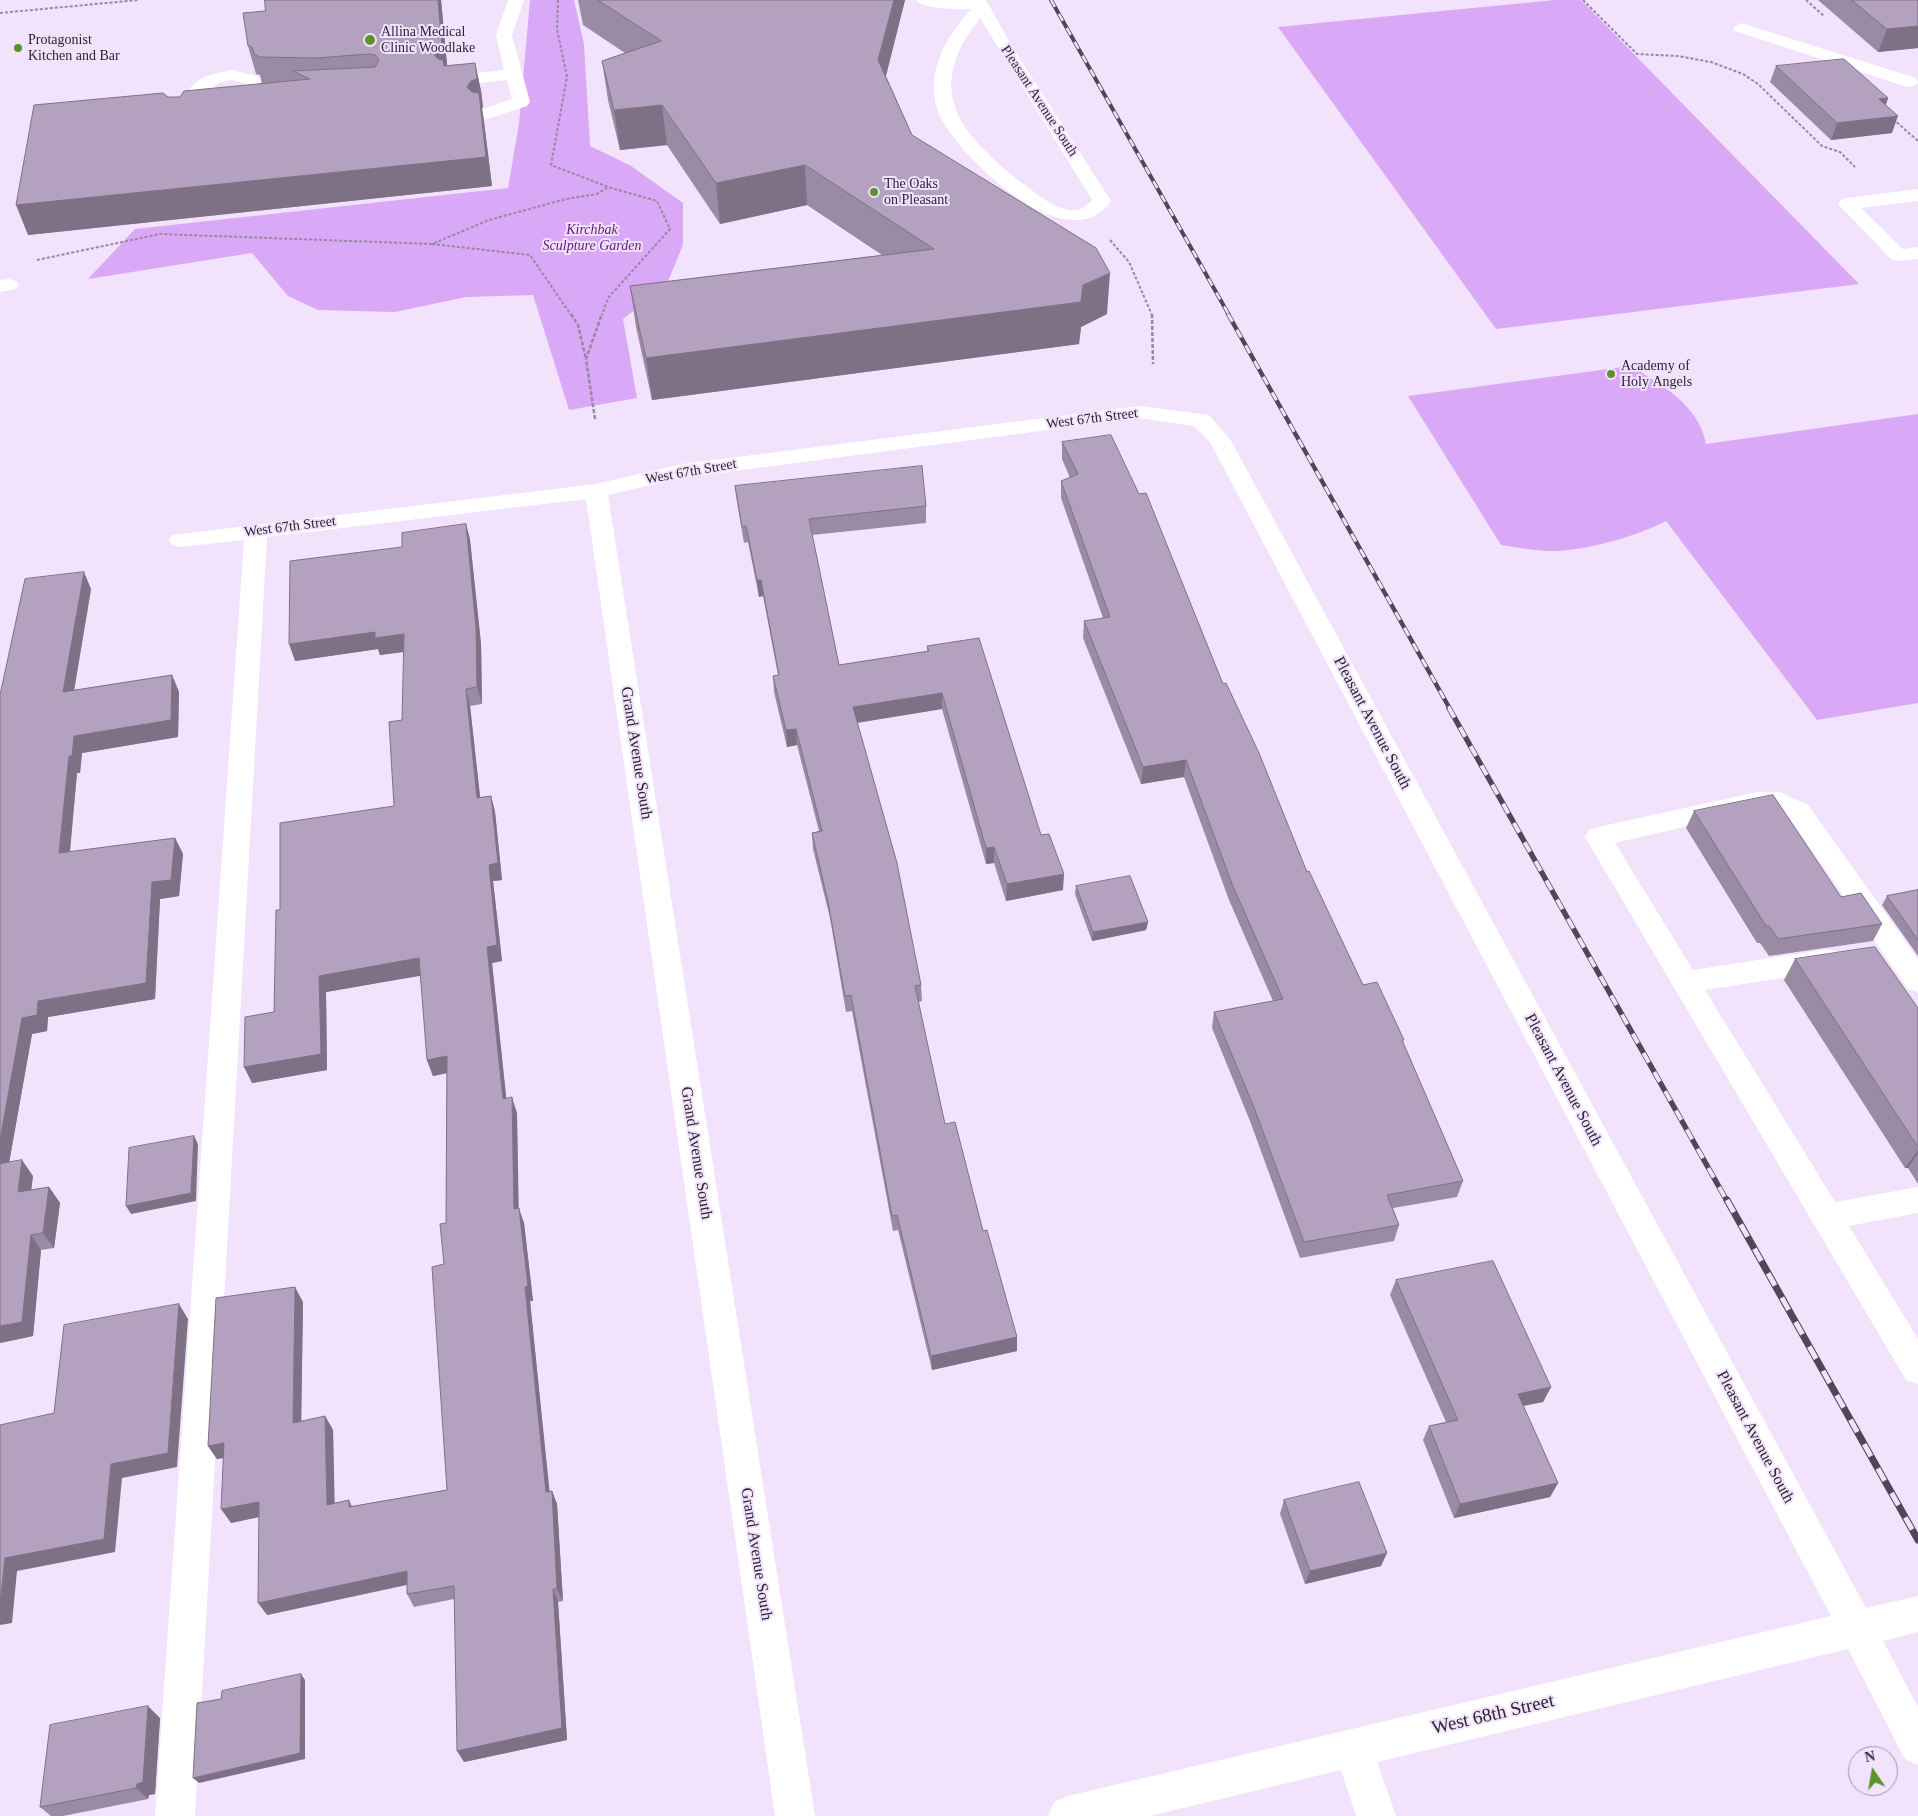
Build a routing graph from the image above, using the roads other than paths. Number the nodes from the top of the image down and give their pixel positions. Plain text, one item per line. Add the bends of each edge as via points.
1 (516, 0) edge
2 (924, 0) edge
3 (980, 3) edge
4 (1741, 28) dead end
5 (512, 74) junction
6 (450, 81) edge
7 (1915, 84) edge
8 (251, 92) junction
9 (274, 92) edge
10 (484, 115) dead end
11 (1918, 195) edge
12 (1918, 253) edge
13 (1201, 420) joint
14 (596, 491) junction
15 (256, 531) junction
16 (180, 540) dead end
17 (1896, 950) junction
18 (1918, 981) edge
19 (1686, 982) junction
20 (1918, 1200) edge
21 (1828, 1217) junction
22 (1918, 1369) edge
23 (1918, 1614) edge
24 (1857, 1628) junction
25 (1918, 1746) edge
26 (1353, 1748) junction
27 (175, 1816) edge
28 (795, 1816) edge
29 (1068, 1816) edge
30 (1376, 1816) edge

1 - 5 street via 504,35
2 - 3 street via 958,5
3 - 3 street, Pleasant Avenue South via 950,49 943,97 949,117 993,168 1020,192 1056,213 1072,217 1088,214 1102,200
4 - 7 street
5 - 6 street
5 - 10 street via 520,102
8 - 8 street via 255,84 252,80 222,76 201,86 197,103 227,101
8 - 9 street
11 - 12 street via 1847,204 1898,255
13 - 14 street, West 67th Street via 1139,412 682,471
13 - 24 street, Pleasant Avenue South via 1219,439
14 - 15 street, West 67th Street
14 - 28 street, Grand Avenue South
15 - 16 street, West 67th Street
15 - 27 street
17 - 18 street
17 - 19 street
17 - 19 street via 1799,812 1780,801 1757,801 1598,837
19 - 21 street
20 - 21 street
21 - 22 street
23 - 24 street, West 68th Street
24 - 25 street, Pleasant Avenue South
24 - 26 street, West 68th Street
26 - 29 street, West 68th Street
26 - 30 street

